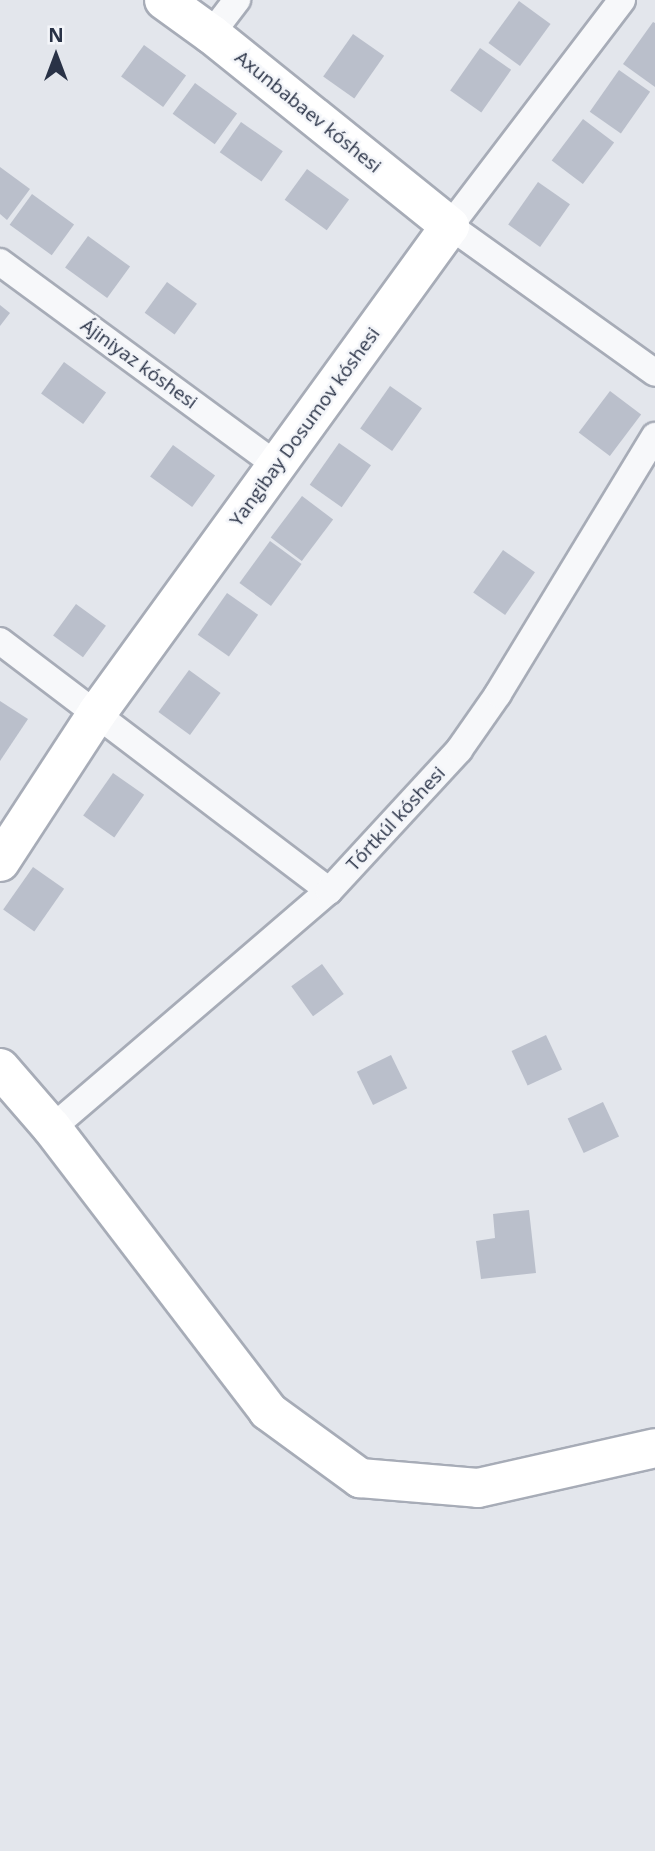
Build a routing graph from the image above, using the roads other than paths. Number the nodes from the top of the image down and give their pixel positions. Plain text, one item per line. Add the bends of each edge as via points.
1 (164, 0) edge
2 (237, 0) edge
3 (622, 0) edge
4 (211, 34) junction
5 (450, 226) junction
6 (0, 262) edge
7 (655, 373) edge
8 (655, 436) edge
9 (278, 466) junction
10 (0, 642) edge
11 (97, 713) junction
12 (0, 862) edge
13 (329, 891) junction
14 (0, 1069) edge
15 (52, 1128) junction
16 (655, 1448) edge

1 - 4 street, Axunbabaev kóshesi
2 - 4 street
3 - 5 street, Yangibay Dosumov kóshesi
4 - 5 street, Axunbabaev kóshesi
5 - 7 street
5 - 9 street, Yangibay Dosumov kóshesi
6 - 9 street, Ájiniyaz kóshesi
8 - 13 street, Tórtkúl kóshesi via 459,750
9 - 11 street, Yangibay Dosumov kóshesi
10 - 11 street
11 - 12 street, Yangibay Dosumov kóshesi
11 - 13 street
13 - 15 street, Tórtkúl kóshesi
14 - 15 street
15 - 16 street via 268,1411 360,1478 478,1488

